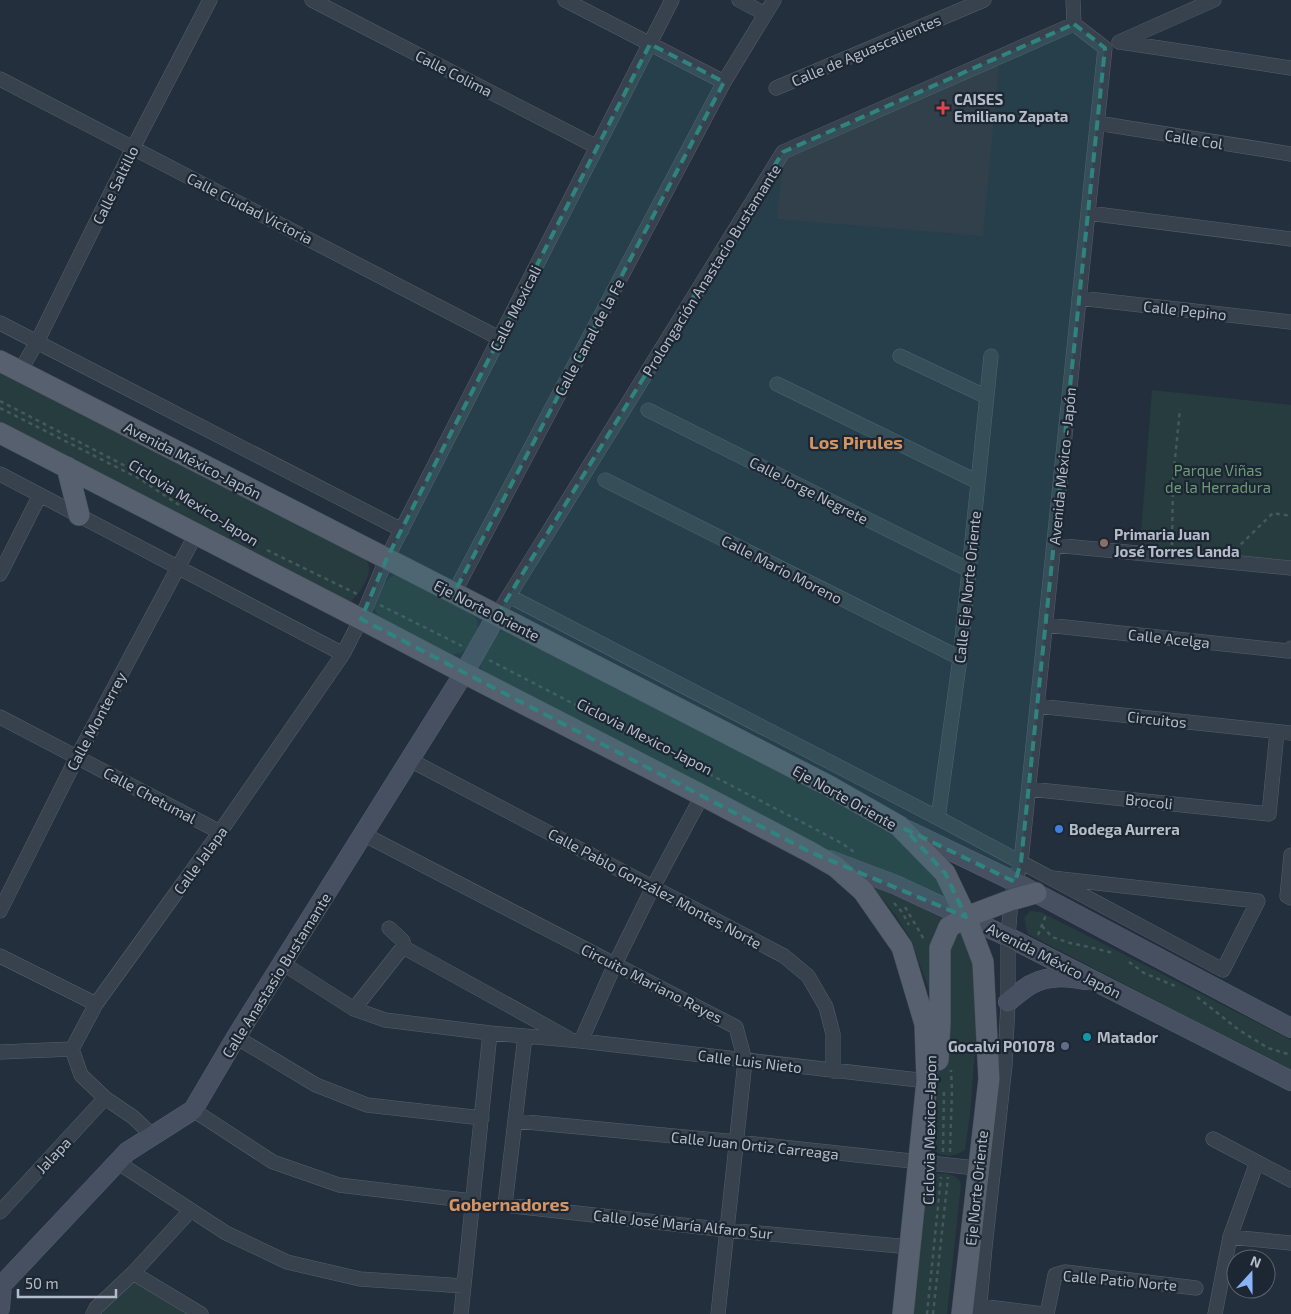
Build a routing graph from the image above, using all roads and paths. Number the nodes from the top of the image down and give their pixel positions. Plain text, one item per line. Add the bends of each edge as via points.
1 (210, 0) edge
2 (312, 0) edge
3 (565, 0) edge
4 (672, 0) edge
5 (739, 0) edge
6 (774, 0) edge
7 (984, 0) edge
8 (1073, 0) edge
9 (1214, 0) edge
10 (765, 14) junction
11 (1074, 24) junction
12 (1120, 42) junction
13 (650, 44) junction
14 (1105, 48) junction
15 (1291, 68) edge
16 (0, 79) edge
17 (724, 82) junction
18 (776, 88) dead end
19 (1097, 123) junction
20 (597, 147) junction
21 (133, 148) junction
22 (1291, 154) edge
23 (1088, 213) junction
24 (1291, 239) edge
25 (1079, 298) junction
26 (1291, 322) edge
27 (0, 323) edge
28 (499, 338) junction
29 (37, 342) junction
30 (900, 356) dead end
31 (992, 356) dead end
32 (0, 361) edge
33 (20, 371) junction
34 (777, 384) dead end
35 (987, 397) junction
36 (0, 401) edge
37 (0, 408) edge
38 (1180, 409) dead end
39 (648, 410) dead end
40 (0, 433) edge
41 (67, 467) junction
42 (0, 474) edge
43 (605, 480) dead end
44 (978, 482) junction
45 (40, 495) junction
46 (180, 505) dead end
47 (79, 515) junction
48 (1291, 516) edge
49 (402, 530) junction
50 (196, 534) junction
51 (246, 540) dead end
52 (1054, 545) junction
53 (264, 548) dead end
54 (1172, 550) dead end
55 (387, 558) junction
56 (1224, 562) junction
57 (178, 567) junction
58 (1291, 568) edge
59 (969, 570) junction
60 (0, 574) edge
61 (454, 593) junction
62 (509, 596) junction
63 (365, 609) junction
64 (497, 615) junction
65 (1046, 625) junction
66 (1291, 648) edge
67 (470, 650) junction
68 (343, 654) junction
69 (960, 658) junction
70 (464, 674) junction
71 (1038, 706) junction
72 (0, 717) edge
73 (1284, 732) edge
74 (77, 757) junction
75 (410, 760) junction
76 (1029, 789) junction
77 (702, 796) junction
78 (938, 818) junction
79 (900, 826) junction
80 (220, 832) junction
81 (364, 834) junction
82 (810, 852) junction
83 (857, 854) dead end
84 (1291, 855) edge
85 (1022, 862) junction
86 (1052, 878) junction
87 (653, 887) junction
88 (1013, 891) junction
89 (1036, 893) joint
90 (890, 897) dead end
91 (1291, 898) edge
92 (903, 903) dead end
93 (0, 911) edge
94 (1047, 913) dead end
95 (966, 917) junction
96 (1042, 926) junction
97 (389, 928) dead end
98 (910, 928) dead end
99 (1038, 936) dead end
100 (1008, 937) junction
101 (925, 941) dead end
102 (403, 947) junction
103 (1119, 955) dead end
104 (0, 956) edge
105 (1125, 959) dead end
106 (282, 964) junction
107 (615, 964) junction
108 (1100, 983) junction
109 (1181, 988) dead end
110 (1197, 997) dead end
111 (1008, 1002) junction
112 (96, 1004) junction
113 (354, 1009) junction
114 (1291, 1028) edge
115 (490, 1033) junction
116 (525, 1036) junction
117 (236, 1037) junction
118 (577, 1041) junction
119 (987, 1044) junction
120 (72, 1049) junction
121 (0, 1052) edge
122 (1291, 1055) edge
123 (746, 1061) junction
124 (950, 1064) dead end
125 (1005, 1065) junction
126 (832, 1070) junction
127 (1291, 1081) edge
128 (936, 1083) junction
129 (105, 1098) junction
130 (193, 1110) junction
131 (482, 1118) junction
132 (516, 1121) junction
133 (153, 1136) junction
134 (1213, 1139) dead end
135 (736, 1142) junction
136 (117, 1162) junction
137 (919, 1162) junction
138 (1257, 1162) junction
139 (946, 1165) junction
140 (986, 1169) junction
141 (1291, 1180) edge
142 (472, 1202) junction
143 (191, 1210) junction
144 (0, 1212) edge
145 (972, 1226) junction
146 (727, 1230) junction
147 (1230, 1237) junction
148 (1291, 1243) edge
149 (910, 1247) junction
150 (985, 1247) junction
151 (133, 1273) junction
152 (1, 1286) edge
153 (464, 1286) junction
154 (1196, 1288) dead end
155 (0, 1308) edge
156 (974, 1311) edge
157 (94, 1314) edge
158 (201, 1314) edge
159 (461, 1314) edge
160 (718, 1314) edge
161 (903, 1314) edge
162 (927, 1314) edge
163 (932, 1314) edge
164 (1045, 1314) edge
165 (1215, 1314) edge

1 - 21 street, Calle Saltillo
2 - 20 street, Calle Colima
3 - 13 street
4 - 13 street, Calle Mexicali
5 - 10 street
6 - 10 street, Calle Canal de la Fe
7 - 18 street, Calle de Aguascalientes
8 - 11 street
9 - 12 street
10 - 17 street, Calle Canal de la Fe
11 - 14 street
11 - 62 street, Prolongación Anastacio Bustamante via 784,152
12 - 14 street
12 - 15 street
13 - 17 street
13 - 20 street, Calle Mexicali
14 - 19 street, Avenida México - Japón
16 - 21 street, Calle Ciudad Victoria
17 - 61 street, Calle Canal de la Fe
19 - 22 street, Calle Col
19 - 23 street, Avenida México - Japón
20 - 28 street, Calle Mexicali
21 - 28 street, Calle Ciudad Victoria
21 - 29 street, Calle Saltillo
23 - 24 street
23 - 25 street, Avenida México - Japón
25 - 26 street, Calle Pepino
25 - 52 street, Avenida México - Japón
27 - 29 street
28 - 49 street, Calle Mexicali
29 - 33 street, Calle Saltillo
29 - 49 street
30 - 35 street
31 - 35 street, Calle Eje Norte Oriente
32 - 33 main road, Avenida México-Japón
33 - 55 main road, Avenida México-Japón
34 - 44 street
35 - 44 street, Calle Eje Norte Oriente
36 - 51 path via 140,473
37 - 46 path, Ciclovia Mexico-Japon via 140,478
38 - 54 path via 1173,479
39 - 59 street, Calle Jorge Negrete
40 - 41 main road
41 - 47 main road
41 - 50 main road
42 - 45 street
43 - 69 street, Calle Mario Moreno
44 - 59 street, Calle Eje Norte Oriente
45 - 47 street
45 - 60 street
47 - 57 street
48 - 56 path via 1273,513
49 - 55 street, Calle Mexicali
50 - 57 street, Calle Monterrey
50 - 63 main road
52 - 56 street
52 - 65 street, Avenida México - Japón
53 - 63 path
55 - 61 main road, Eje Norte Oriente
55 - 63 street, Calle Mexicali
56 - 58 street
57 - 68 street
57 - 74 street, Calle Monterrey
59 - 69 street, Calle Eje Norte Oriente
61 - 64 main road, Eje Norte Oriente
62 - 64 street, Prolongación Anastacio Bustamante
62 - 78 street, Eje Norte Oriente
63 - 67 path via 430,630
63 - 68 street, Calle Jalapa
63 - 70 main road
64 - 67 street, Calle Anastasio Bustamante
64 - 79 main road, Eje Norte Oriente via 829,786
65 - 66 street, Calle Acelga via 1288,651
65 - 71 street, Avenida México - Japón
67 - 70 street, Calle Anastasio Bustamante
67 - 83 path via 808,825
68 - 80 street, Calle Jalapa
69 - 78 street, Calle Eje Norte Oriente
70 - 75 street, Calle Anastasio Bustamante
70 - 77 main road
71 - 73 street, Circuitos
71 - 76 street, Avenida México - Japón
72 - 74 street, Calle Chetumal
73 - 76 street, Brocoli via 1269,814
74 - 80 street, Calle Chetumal
74 - 93 street, Calle Monterrey
75 - 81 street, Calle Anastasio Bustamante
75 - 87 street, Calle Pablo González Montes Norte
76 - 85 street, Avenida México - Japón
77 - 82 main road
77 - 87 street
78 - 85 street, Eje Norte Oriente
79 - 88 street
79 - 95 main road, Eje Norte Oriente via 945,873
80 - 112 street, Calle Jalapa
81 - 106 street, Calle Anastasio Bustamante
81 - 107 street, Circuito Mariano Reyes
82 - 95 street, Avenida México Japón via 896,884
82 - 128 main road via 836,867 863,891 902,947 925,1024
84 - 91 street via 1287,896
85 - 86 street, Eje Norte Oriente
85 - 88 street, Avenida México - Japón
86 - 86 street, Eje Norte Oriente via 1223,970 1258,901 1219,896
87 - 107 street
87 - 126 street, Calle Pablo González Montes Norte via 784,956 808,976 826,1007 833,1034
88 - 89 main road
88 - 95 main road
88 - 100 street, Avenida México - Japón
89 - 114 street
90 - 98 path
92 - 101 path
94 - 96 path
95 - 100 street, Avenida México Japón
95 - 119 main road, Eje Norte Oriente via 983,962
95 - 128 main road via 949,926 940,948
96 - 99 path
96 - 103 path via 1052,937
97 - 102 street via 404,940
100 - 108 street, Avenida México Japón
100 - 111 street, Avenida México - Japón
102 - 113 street
102 - 118 street, Calle Luis Nieto
104 - 112 street
105 - 109 path via 1144,973
106 - 113 street, Calle Luis Nieto
106 - 117 street, Calle Anastasio Bustamante
107 - 118 street
107 - 123 street, Circuito Mariano Reyes via 736,1027
108 - 111 street via 1072,977 1048,978 1031,984
108 - 127 street, Avenida México Japón
110 - 122 path via 1268,1048
111 - 125 street, Avenida México - Japón
112 - 120 street, Calle Jalapa
113 - 115 street, Calle Luis Nieto via 385,1020
115 - 116 street, Calle Luis Nieto
115 - 131 street
116 - 118 street, Calle Luis Nieto
116 - 132 street, Calle José María Alfaro Sur
117 - 130 street, Calle Anastasio Bustamante
117 - 131 street via 316,1085 367,1105
118 - 123 street, Calle Luis Nieto
119 - 125 main road
119 - 140 main road, Eje Norte Oriente
120 - 121 street
120 - 129 street via 81,1075
123 - 126 street, Calle Luis Nieto
123 - 135 street, Circuito Mariano Reyes
124 - 139 path via 952,1090
125 - 140 street, Avenida México - Japón
126 - 128 street, Calle Luis Nieto
128 - 137 main road
128 - 139 path, Ciclovia Mexico-Japon
129 - 133 street
129 - 144 street, Jalapa
130 - 133 street, Calle Anastasio Bustamante
130 - 142 street via 273,1162 339,1185
131 - 142 street
132 - 135 street, Calle Juan Ortiz Carreaga
132 - 146 street, Calle José María Alfaro Sur via 505,1205
133 - 136 street, Calle Anastasio Bustamante
134 - 138 street
135 - 137 street, Calle Juan Ortiz Carreaga
135 - 146 street, Circuito Mariano Reyes
136 - 143 street
136 - 152 street, Calle Anastasio Bustamante
137 - 139 street, Calle Juan Ortiz Carreaga
137 - 149 main road
138 - 141 street
138 - 147 street
139 - 140 street, Calle Juan Ortiz Carreaga
139 - 162 path, Ciclovia Mexico-Japon
139 - 163 path
140 - 145 main road, Eje Norte Oriente
140 - 150 street, Avenida México - Japón
142 - 153 street
143 - 151 street
143 - 153 street via 226,1233 287,1262 360,1279
145 - 150 main road
145 - 156 main road, Eje Norte Oriente
146 - 149 street, Calle José María Alfaro Sur
146 - 160 street, Circuito Mariano Reyes
147 - 148 street
147 - 165 street
149 - 161 main road
150 - 156 street, Avenida México - Japón
151 - 157 street via 96,1308
151 - 158 street
152 - 155 street
153 - 159 street
154 - 164 street, Calle Patio Norte via 1065,1272 1055,1275
156 - 164 street

